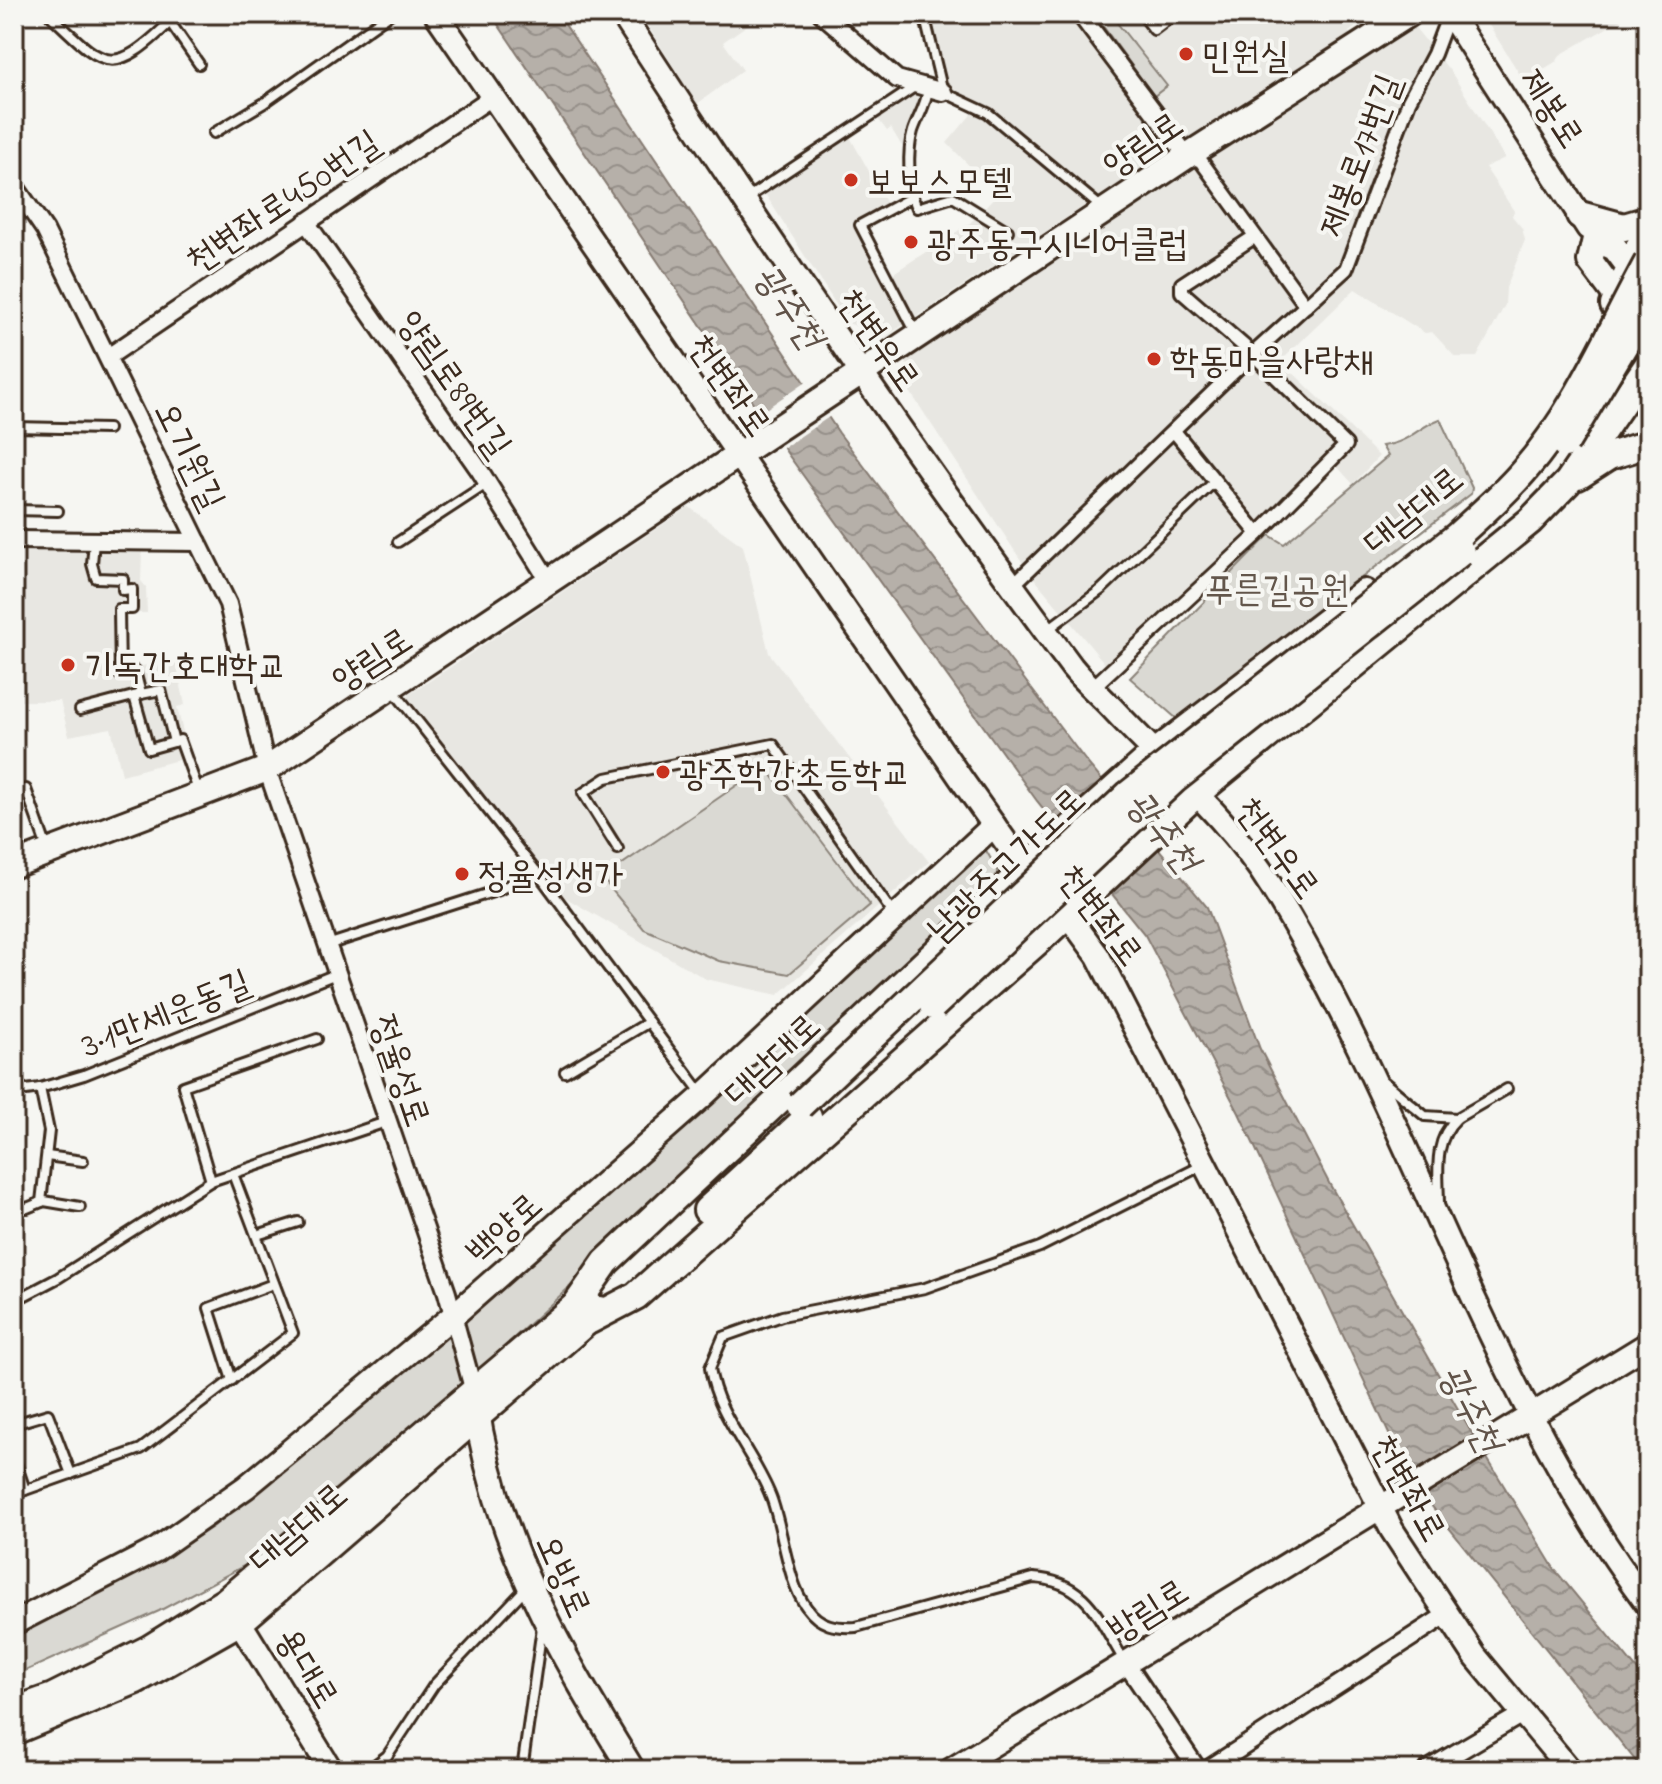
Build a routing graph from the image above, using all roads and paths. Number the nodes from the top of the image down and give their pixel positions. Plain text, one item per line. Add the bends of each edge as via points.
1 (49, 14) edge
2 (390, 14) edge
3 (436, 14) edge
4 (622, 14) edge
5 (822, 14) edge
6 (924, 14) edge
7 (1080, 14) edge
8 (1142, 14) edge
9 (1175, 14) edge
10 (1409, 14) edge
11 (1452, 15) edge
12 (167, 18) edge
13 (199, 64) dead end
14 (929, 89) junction
15 (492, 97) junction
16 (214, 133) dead end
17 (1187, 156) junction
18 (14, 185) edge
19 (912, 197) junction
20 (743, 200) junction
21 (1105, 211) junction
22 (1580, 215) junction
23 (1648, 220) edge
24 (306, 222) junction
25 (1648, 227) edge
26 (1008, 231) dead end
27 (1254, 237) junction
28 (1595, 239) junction
29 (1639, 265) edge
30 (1648, 296) edge
31 (1617, 297) junction
32 (1648, 305) edge
33 (1306, 306) junction
34 (918, 337) junction
35 (1648, 342) edge
36 (1253, 354) junction
37 (108, 357) junction
38 (1648, 365) edge
39 (862, 375) junction
40 (14, 427) edge
41 (108, 429) dead end
42 (1174, 431) junction
43 (1648, 444) edge
44 (739, 455) junction
45 (1214, 482) junction
46 (1568, 482) junction
47 (488, 483) junction
48 (14, 510) edge
49 (58, 511) dead end
50 (1258, 534) junction
51 (14, 540) edge
52 (95, 541) junction
53 (198, 542) junction
54 (398, 542) dead end
55 (550, 583) junction
56 (1012, 586) junction
57 (1046, 631) junction
58 (391, 688) junction
59 (1092, 688) junction
60 (137, 695) junction
61 (80, 710) dead end
62 (174, 742) junction
63 (1154, 754) junction
64 (267, 769) junction
65 (14, 793) edge
66 (1196, 794) junction
67 (200, 797) junction
68 (994, 825) junction
69 (618, 849) dead end
70 (49, 853) junction
71 (14, 865) edge
72 (1025, 869) junction
73 (536, 871) junction
74 (1067, 914) junction
75 (897, 918) junction
76 (327, 945) junction
77 (336, 974) junction
78 (649, 1022) junction
79 (317, 1039) dead end
80 (1365, 1065) junction
81 (565, 1072) dead end
82 (14, 1083) edge
83 (40, 1088) junction
84 (1507, 1089) dead end
85 (14, 1090) edge
86 (26, 1090) junction
87 (704, 1095) junction
88 (804, 1111) junction
89 (1457, 1118) junction
90 (386, 1122) junction
91 (47, 1156) junction
92 (83, 1161) dead end
93 (1206, 1164) junction
94 (233, 1174) junction
95 (211, 1181) junction
96 (41, 1202) junction
97 (14, 1207) edge
98 (80, 1207) dead end
99 (298, 1222) dead end
100 (1440, 1223) junction
101 (257, 1235) junction
102 (273, 1284) junction
103 (14, 1301) edge
104 (582, 1314) junction
105 (454, 1315) junction
106 (1648, 1344) edge
107 (232, 1380) junction
108 (474, 1392) junction
109 (1533, 1417) junction
110 (478, 1419) junction
111 (14, 1424) edge
112 (14, 1457) edge
113 (71, 1474) junction
114 (25, 1490) junction
115 (14, 1494) edge
116 (1379, 1507) junction
117 (528, 1586) junction
118 (1648, 1605) edge
119 (234, 1611) junction
120 (1446, 1615) junction
121 (543, 1618) junction
122 (14, 1623) edge
123 (1126, 1663) junction
124 (14, 1711) edge
125 (1522, 1714) junction
126 (14, 1731) edge
127 (331, 1770) edge
128 (368, 1770) edge
129 (522, 1770) edge
130 (632, 1770) edge
131 (951, 1770) edge
132 (1198, 1770) edge
133 (1207, 1770) edge
134 (1427, 1770) edge
135 (1570, 1770) edge

1 - 12 lane via 82,46 113,62 140,51
2 - 16 lane
3 - 15 street, 천변좌로
4 - 20 street, 천변우로
5 - 14 street via 897,79
6 - 14 lane
7 - 17 street
8 - 9 lane via 1154,30
10 - 17 main road, 양림로
11 - 22 street, 제봉로
11 - 33 street, 제봉로17번길 via 1409,101 1346,269
12 - 13 lane
14 - 19 lane via 912,137
14 - 20 lane
14 - 21 lane via 988,113
15 - 24 street, 천변좌로450번길
15 - 44 street, 천변좌로
17 - 21 main road, 양림로
17 - 27 street, 제봉로17번길 via 1201,161
18 - 37 street, 오기원길 via 45,230
19 - 26 lane via 917,208 953,197
19 - 34 lane via 860,225
20 - 39 street, 천변우로
21 - 34 main road, 양림로
22 - 23 main road via 1624,227
22 - 28 street, 제봉로
24 - 37 street, 천변좌로450번길
24 - 47 street, 양림로89번길
25 - 29 main road
27 - 33 street, 제봉로17번길
27 - 36 street, 제봉로17번길 via 1182,284 1182,292
28 - 29 main road, 제봉로
28 - 31 main road, 제봉로 via 1590,261
29 - 30 main road
29 - 31 main road, 대남대로
29 - 88 main road, 남광주고가도로, bridge via 1572,403 1512,483 1457,536 1129,794
31 - 35 main road
31 - 63 main road, 대남대로 via 1561,401 1506,477 1466,516
32 - 88 main road, 남광주고가도로, bridge via 1586,414 1515,504 1429,579 1174,780 1014,931
33 - 36 street, 제봉로17번길
34 - 39 main road, 양림로
36 - 42 street, 제봉로17번길
36 - 50 street, 제봉로17번길 via 1346,445
37 - 53 street, 오기원길
38 - 46 main road
39 - 44 main road, 양림로
39 - 56 street, 천변우로
40 - 41 lane
42 - 45 street
42 - 56 street, 제봉로17번길
43 - 46 main road via 1609,456
44 - 55 main road, 양림로
44 - 68 street, 천변좌로
45 - 50 street
45 - 57 lane via 1102,589
46 - 66 main road via 1487,559
47 - 54 lane
47 - 55 street, 양림로89번길
48 - 49 lane
50 - 59 street, 제봉로17번길
51 - 52 street
52 - 53 street
52 - 60 lane via 96,578 123,579 123,590 132,589 132,609 119,609 120,675 135,671
53 - 64 street, 오기원길 via 228,604
55 - 58 main road, 양림로
56 - 57 street, 천변우로
57 - 59 street, 천변우로
58 - 64 main road, 양림로
58 - 73 lane
59 - 63 street, 천변우로
60 - 61 lane
60 - 62 lane via 161,690
60 - 62 lane via 149,749
62 - 67 lane via 180,740
63 - 66 street, 천변우로
63 - 72 main road, 대남대로
64 - 67 main road, 양림로
64 - 76 street, 정율성로
65 - 70 lane via 26,789
66 - 74 main road, 대남대로
66 - 80 street, 천변우로 via 1270,884
67 - 70 main road, 양림로
68 - 72 street, 천변좌로
68 - 75 street, 백양로
69 - 75 lane via 583,793 606,778 773,744
70 - 71 main road, 양림로
72 - 74 street, 천변좌로
72 - 104 main road, 대남대로 via 606,1262
73 - 76 lane via 499,890
73 - 78 lane
74 - 93 street, 천변좌로 via 1116,986
74 - 104 main road, 대남대로 via 636,1296
75 - 87 street, 백양로
76 - 77 street, 정율성로
77 - 83 lane, 3·1만세운동길
77 - 90 street, 정율성로
78 - 81 lane
78 - 87 lane
79 - 95 lane via 183,1086
80 - 89 lane via 1425,1116
80 - 100 street, 천변우로
82 - 86 lane
83 - 86 lane, 3·1만세운동길
83 - 91 lane via 49,1131
84 - 89 lane
85 - 86 lane, 3·1만세운동길
87 - 105 street, 백양로
88 - 104 main road, 대남대로
89 - 100 lane via 1439,1150
90 - 94 lane
90 - 105 street, 정율성로
91 - 92 lane
91 - 96 lane
93 - 116 street, 천변좌로
93 - 123 lane via 1025,1252 925,1288 782,1316 723,1337 710,1368 739,1442 772,1499 800,1597 821,1622 856,1627 1033,1578 1052,1579 1078,1589
94 - 95 lane
94 - 101 lane
95 - 103 lane
96 - 97 lane
96 - 98 lane
99 - 101 lane
100 - 109 street, 천변우로
101 - 102 lane
102 - 107 lane via 293,1333
102 - 107 lane via 209,1308
104 - 108 main road, 대남대로
104 - 110 main road, 대남대로
105 - 108 street, 정율성로
105 - 122 street, 백양로 via 207,1517 109,1577
106 - 109 street, 방림로
107 - 113 lane via 141,1449
108 - 110 main road, 오방로
108 - 119 main road, 대남대로
109 - 116 street, 방림로
109 - 118 street, 천변우로 via 1599,1538
110 - 117 main road, 오방로 via 493,1489
110 - 119 main road, 대남대로
111 - 113 lane via 48,1414
112 - 114 lane
113 - 114 lane
114 - 115 lane
116 - 120 street, 천변좌로
116 - 123 street, 방림로
117 - 121 main road, 오방로
117 - 128 lane via 434,1685 387,1756
119 - 124 main road, 대남대로
119 - 126 main road, 대남대로 via 136,1680
119 - 127 street, 용대로
120 - 125 street, 천변좌로
120 - 133 street
121 - 129 lane
121 - 130 main road, 오방로
123 - 131 street, 방림로
123 - 132 street
125 - 134 street
125 - 135 street, 천변좌로

